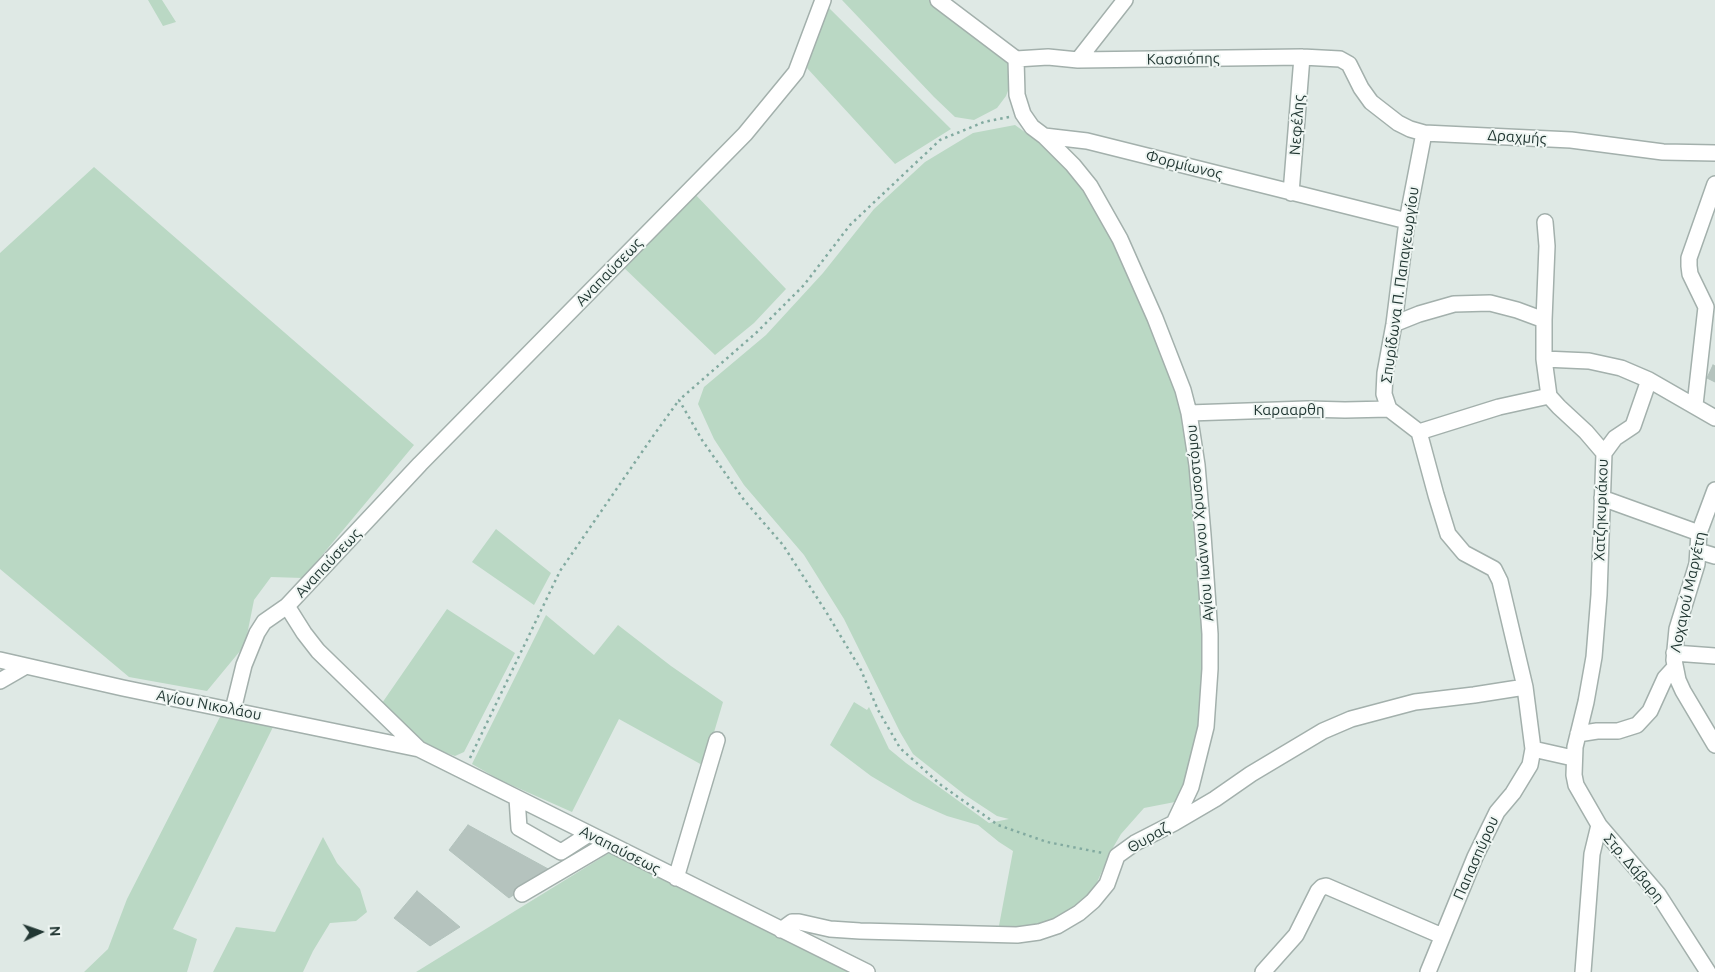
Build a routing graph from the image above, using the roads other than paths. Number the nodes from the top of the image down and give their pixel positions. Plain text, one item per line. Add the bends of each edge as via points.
1 (823, 0) edge
2 (938, 0) edge
3 (1125, 0) edge
4 (1302, 57) junction
5 (1016, 58) junction
6 (1078, 60) junction
7 (1350, 64) joint
8 (1424, 133) junction
9 (1044, 136) junction
10 (1715, 153) edge
11 (1715, 184) edge
12 (1292, 193) junction
13 (1407, 221) junction
14 (1545, 222) dead end
15 (1544, 320) junction
16 (1394, 324) junction
17 (1544, 359) junction
18 (1649, 380) junction
19 (1549, 396) junction
20 (1695, 405) junction
21 (1389, 409) junction
22 (1189, 413) junction
23 (1715, 418) edge
24 (1419, 432) junction
25 (1604, 453) junction
26 (1715, 490) edge
27 (1602, 498) junction
28 (1700, 533) junction
29 (1698, 551) junction
30 (1715, 556) edge
31 (287, 606) junction
32 (1715, 656) edge
33 (0, 660) edge
34 (1674, 660) junction
35 (26, 666) junction
36 (0, 680) edge
37 (1525, 687) junction
38 (233, 710) junction
39 (1578, 734) junction
40 (1713, 738) edge
41 (717, 740) dead end
42 (419, 749) junction
43 (1533, 750) junction
44 (1573, 758) junction
45 (517, 798) junction
46 (1174, 823) junction
47 (1599, 826) junction
48 (589, 834) junction
49 (608, 844) junction
50 (676, 878) junction
51 (522, 894) dead end
52 (781, 930) junction
53 (1442, 936) junction
54 (866, 972) edge
55 (1263, 972) edge
56 (1428, 972) edge
57 (1583, 972) edge
58 (1708, 972) edge

1 - 31 street, Αναπαύσεως via 796,72 745,134 420,464
2 - 5 street
3 - 6 street
4 - 6 street, Κασσιόπης
4 - 7 street, Κασσιόπης via 1340,59
4 - 12 street, Νεφέλης
5 - 6 street, Κασσιόπης
5 - 9 street via 1017,95 1022,114
7 - 8 street, Δραχμής via 1370,102 1398,123
8 - 10 street, Δραχμής via 1571,140 1663,152
8 - 13 street, Σπυρίδωνα Π. Παπαγεωργίου
9 - 12 street, Φορμίωνος via 1087,140
9 - 22 street, Αγίου Ιωάννου Χρυσοστόμου via 1090,186 1120,239 1156,318
11 - 20 street via 1689,258 1690,274 1706,308
12 - 13 street, Φορμίωνος
13 - 16 street, Σπυρίδωνα Π. Παπαγεωργίου
14 - 15 street
15 - 16 street via 1490,303 1454,304
15 - 17 street
16 - 21 street, Σπυρίδωνα Π. Παπαγεωργίου via 1384,394
17 - 18 street via 1597,363 1621,368
17 - 19 street
18 - 20 street
18 - 25 street via 1633,426 1614,438
19 - 24 street via 1499,406
19 - 25 street, Χατζηκυριάκου
20 - 23 street
21 - 22 street, Καρααρθη
21 - 24 street
22 - 46 street, Αγίου Ιωάννου Χρυσοστόμου via 1198,465 1210,669 1206,727 1191,787
24 - 37 street via 1448,534 1464,553 1494,569 1500,580
25 - 27 street, Χατζηκυριάκου
26 - 28 street, Λοχαγού Μαργέτη
27 - 28 street
27 - 39 street, Χατζηκυριάκου via 1594,656
28 - 29 street, Λοχαγού Μαργέτη
29 - 30 street
29 - 34 street, Λοχαγού Μαργέτη via 1677,629
31 - 38 street via 264,622 257,632 244,665
31 - 42 street, Αναπαύσεως via 318,651
32 - 34 street
33 - 35 street, Αγίου Νικολάου
34 - 39 street via 1650,711 1637,725 1618,731
34 - 40 street, Λοχαγού Μαργέτη via 1683,691
35 - 36 street
35 - 38 street, Αγίου Νικολάου
37 - 43 street
37 - 46 street, Θυραζ via 1414,702 1351,719 1322,731
38 - 42 street, Αγίου Νικολάου
39 - 44 street, Χατζηκυριάκου
41 - 50 street
42 - 45 street, Αναπαύσεως
43 - 44 street
43 - 53 street, Παπασπύρου via 1530,765 1497,812
44 - 47 street, Στρ. Δάβαρη via 1576,785
45 - 48 street, Αναπαύσεως
45 - 48 street via 519,828 561,852
46 - 52 street, Θυραζ via 1117,856 1107,884 1079,913 1039,932 1017,935 860,931 799,922 792,922
47 - 57 street via 1592,854
47 - 58 street, Στρ. Δάβαρη via 1658,894
48 - 49 street, Αναπαύσεως
49 - 50 street, Αναπαύσεως
49 - 51 street
50 - 52 street, Αναπαύσεως
52 - 54 street, Αναπαύσεως
53 - 55 street via 1326,886 1322,887 1296,935
53 - 56 street, Παπασπύρου

